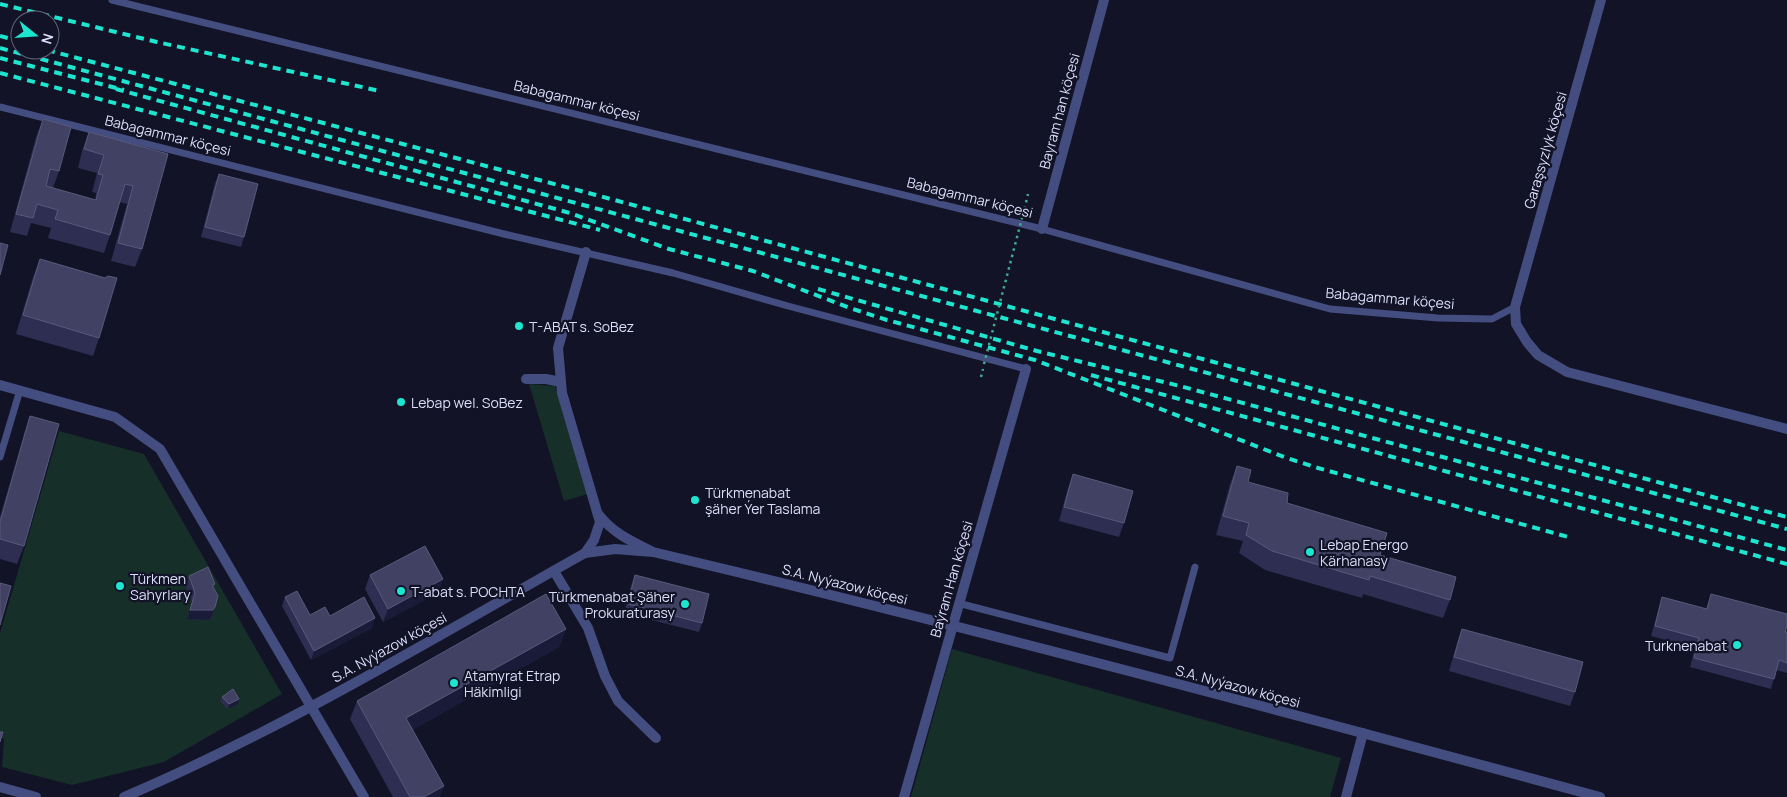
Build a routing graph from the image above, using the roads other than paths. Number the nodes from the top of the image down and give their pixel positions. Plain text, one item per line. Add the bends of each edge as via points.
1 (112, 0) edge
2 (1104, 0) edge
3 (1601, 0) edge
4 (0, 107) edge
5 (1042, 229) junction
6 (586, 252) junction
7 (1515, 307) junction
8 (1026, 369) joint
9 (526, 379) dead end
10 (561, 382) junction
11 (0, 385) edge
12 (20, 390) junction
13 (1787, 429) edge
14 (0, 457) edge
15 (599, 515) junction
16 (653, 552) junction
17 (585, 554) junction
18 (1195, 567) dead end
19 (554, 571) junction
20 (958, 603) junction
21 (952, 625) junction
22 (310, 707) junction
23 (1363, 733) junction
24 (656, 738) dead end
25 (0, 787) edge
26 (29, 796) edge
27 (124, 797) edge
28 (364, 797) edge
29 (904, 797) edge
30 (1346, 797) edge
31 (1600, 797) edge

1 - 5 lane, Babagammar köçesi
2 - 5 street, Bayram han köçesi
3 - 7 street, Garaşsyzlyk köçesi
4 - 6 lane, Babagammar köçesi
5 - 7 lane, Babagammar köçesi via 1330,308 1438,318 1492,319
6 - 8 lane, Babagammar köçesi
6 - 10 street via 558,348
7 - 13 street via 1516,324 1527,342 1538,355 1568,372
8 - 20 street, Baýram Han köçesi
9 - 10 street
10 - 15 street
11 - 12 street
12 - 14 lane
12 - 22 street via 115,417 160,449
15 - 16 street via 618,534
15 - 17 street via 597,534
16 - 17 street, S.A. Nyýazow köçesi via 615,548
16 - 21 street, S.A. Nyýazow köçesi
17 - 19 street, S.A. Nyýazow köçesi
18 - 20 lane via 1170,658
19 - 22 street, S.A. Nyýazow köçesi
19 - 24 street via 588,628 605,676 618,701
20 - 21 street, Baýram Han köçesi
21 - 23 street, S.A. Nyýazow köçesi
21 - 29 street, Baýram Han köçesi
22 - 27 street, S.A. Nyýazow köçesi
22 - 28 street
23 - 30 street
23 - 31 street, S.A. Nyýazow köçesi
25 - 26 street

